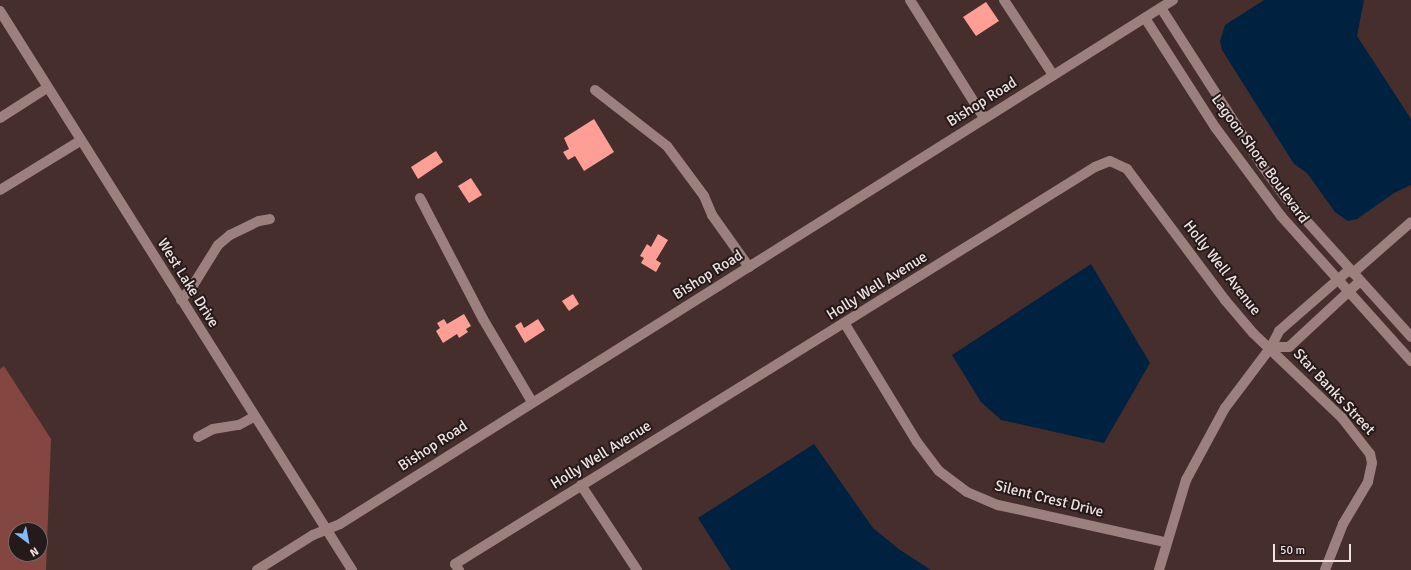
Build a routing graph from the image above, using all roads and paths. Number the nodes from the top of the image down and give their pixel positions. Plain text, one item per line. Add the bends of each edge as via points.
1 (910, 0) edge
2 (1004, 0) edge
3 (1167, 3) edge
4 (0, 11) edge
5 (1145, 18) junction
6 (1053, 75) junction
7 (47, 88) junction
8 (595, 90) dead end
9 (0, 118) edge
10 (984, 118) junction
11 (80, 141) junction
12 (0, 190) edge
13 (420, 198) dead end
14 (270, 219) dead end
15 (1411, 222) edge
16 (749, 267) junction
17 (1354, 274) junction
18 (1337, 280) junction
19 (1348, 292) junction
20 (181, 300) junction
21 (845, 324) junction
22 (1411, 337) edge
23 (1271, 347) junction
24 (1411, 361) edge
25 (532, 402) junction
26 (254, 416) junction
27 (198, 437) dead end
28 (581, 485) junction
29 (326, 529) junction
30 (1165, 542) junction
31 (257, 570) edge
32 (352, 570) edge
33 (459, 570) edge
34 (636, 570) edge
35 (1159, 570) edge
36 (1325, 570) edge

1 - 10 street
2 - 6 street
3 - 5 street, Bishop Road
3 - 17 street, Lagoon Shore Boulevard via 1260,164 1302,217
4 - 7 street, West Lake Drive
5 - 6 street, Bishop Road
5 - 18 street, Lagoon Shore Boulevard via 1254,182
6 - 10 street, Bishop Road
7 - 9 street
7 - 11 street, West Lake Drive
8 - 16 street via 667,146 704,196 712,215
10 - 16 street, Bishop Road
11 - 12 street
11 - 20 street, West Lake Drive
13 - 25 street via 484,319
14 - 20 street via 230,235 218,245
15 - 17 street
16 - 25 street, Bishop Road
17 - 18 street
17 - 19 street
17 - 22 street, Lagoon Shore Boulevard
18 - 19 street, Lagoon Shore Boulevard
18 - 23 street via 1278,331
19 - 23 street via 1288,347
19 - 24 street, Lagoon Shore Boulevard
20 - 26 street, West Lake Drive
21 - 23 street, Holly Well Avenue via 1095,167 1110,161 1127,169 1225,300 1253,333
21 - 28 street, Holly Well Avenue
21 - 30 street, Silent Crest Drive via 918,442 939,471 967,492 998,505
23 - 30 street via 1225,408 1186,480
23 - 36 street, Star Banks Street via 1342,418 1366,447 1372,462 1368,482 1343,524
25 - 29 street, Bishop Road via 340,524
26 - 27 street via 239,425 213,429
26 - 29 street, West Lake Drive
28 - 33 street, Holly Well Avenue via 455,564
28 - 34 street
29 - 31 street, Bishop Road
29 - 32 street, West Lake Drive
30 - 35 street

